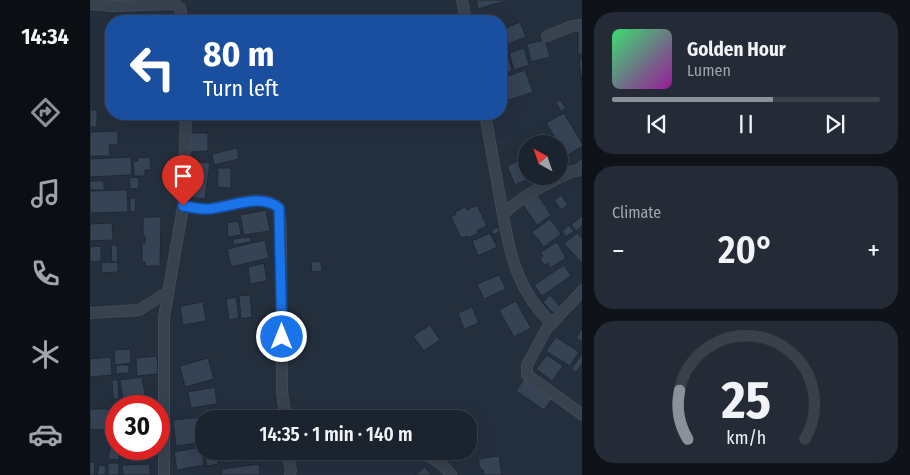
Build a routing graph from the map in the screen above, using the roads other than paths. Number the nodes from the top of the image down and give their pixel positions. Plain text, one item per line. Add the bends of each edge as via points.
1 (462, 0) edge
2 (175, 2) edge
3 (90, 4) edge
4 (183, 15) edge
5 (465, 15) edge
6 (582, 25) edge
7 (547, 36) dead end
8 (186, 120) edge
9 (486, 120) edge
10 (581, 171) edge
11 (183, 206) junction
12 (503, 214) junction
13 (582, 290) edge
14 (168, 292) junction
15 (145, 307) junction
16 (90, 313) edge
17 (164, 317) junction
18 (552, 323) junction
19 (285, 410) edge
20 (582, 415) edge
21 (289, 460) edge
22 (436, 460) edge
23 (164, 475) edge
24 (290, 475) edge
25 (451, 475) edge

1 - 5 street
2 - 3 street via 113,6
2 - 4 street
6 - 7 street
8 - 11 street
9 - 12 street
10 - 12 street via 573,171 543,185
11 - 14 street
11 - 19 street via 207,209 261,200 274,203 279,208
12 - 18 street via 510,252 527,295
13 - 18 street
14 - 15 street
14 - 17 street
15 - 16 street via 126,312
15 - 17 street
17 - 23 street
18 - 20 street via 527,365 527,375
21 - 24 street
22 - 25 street

